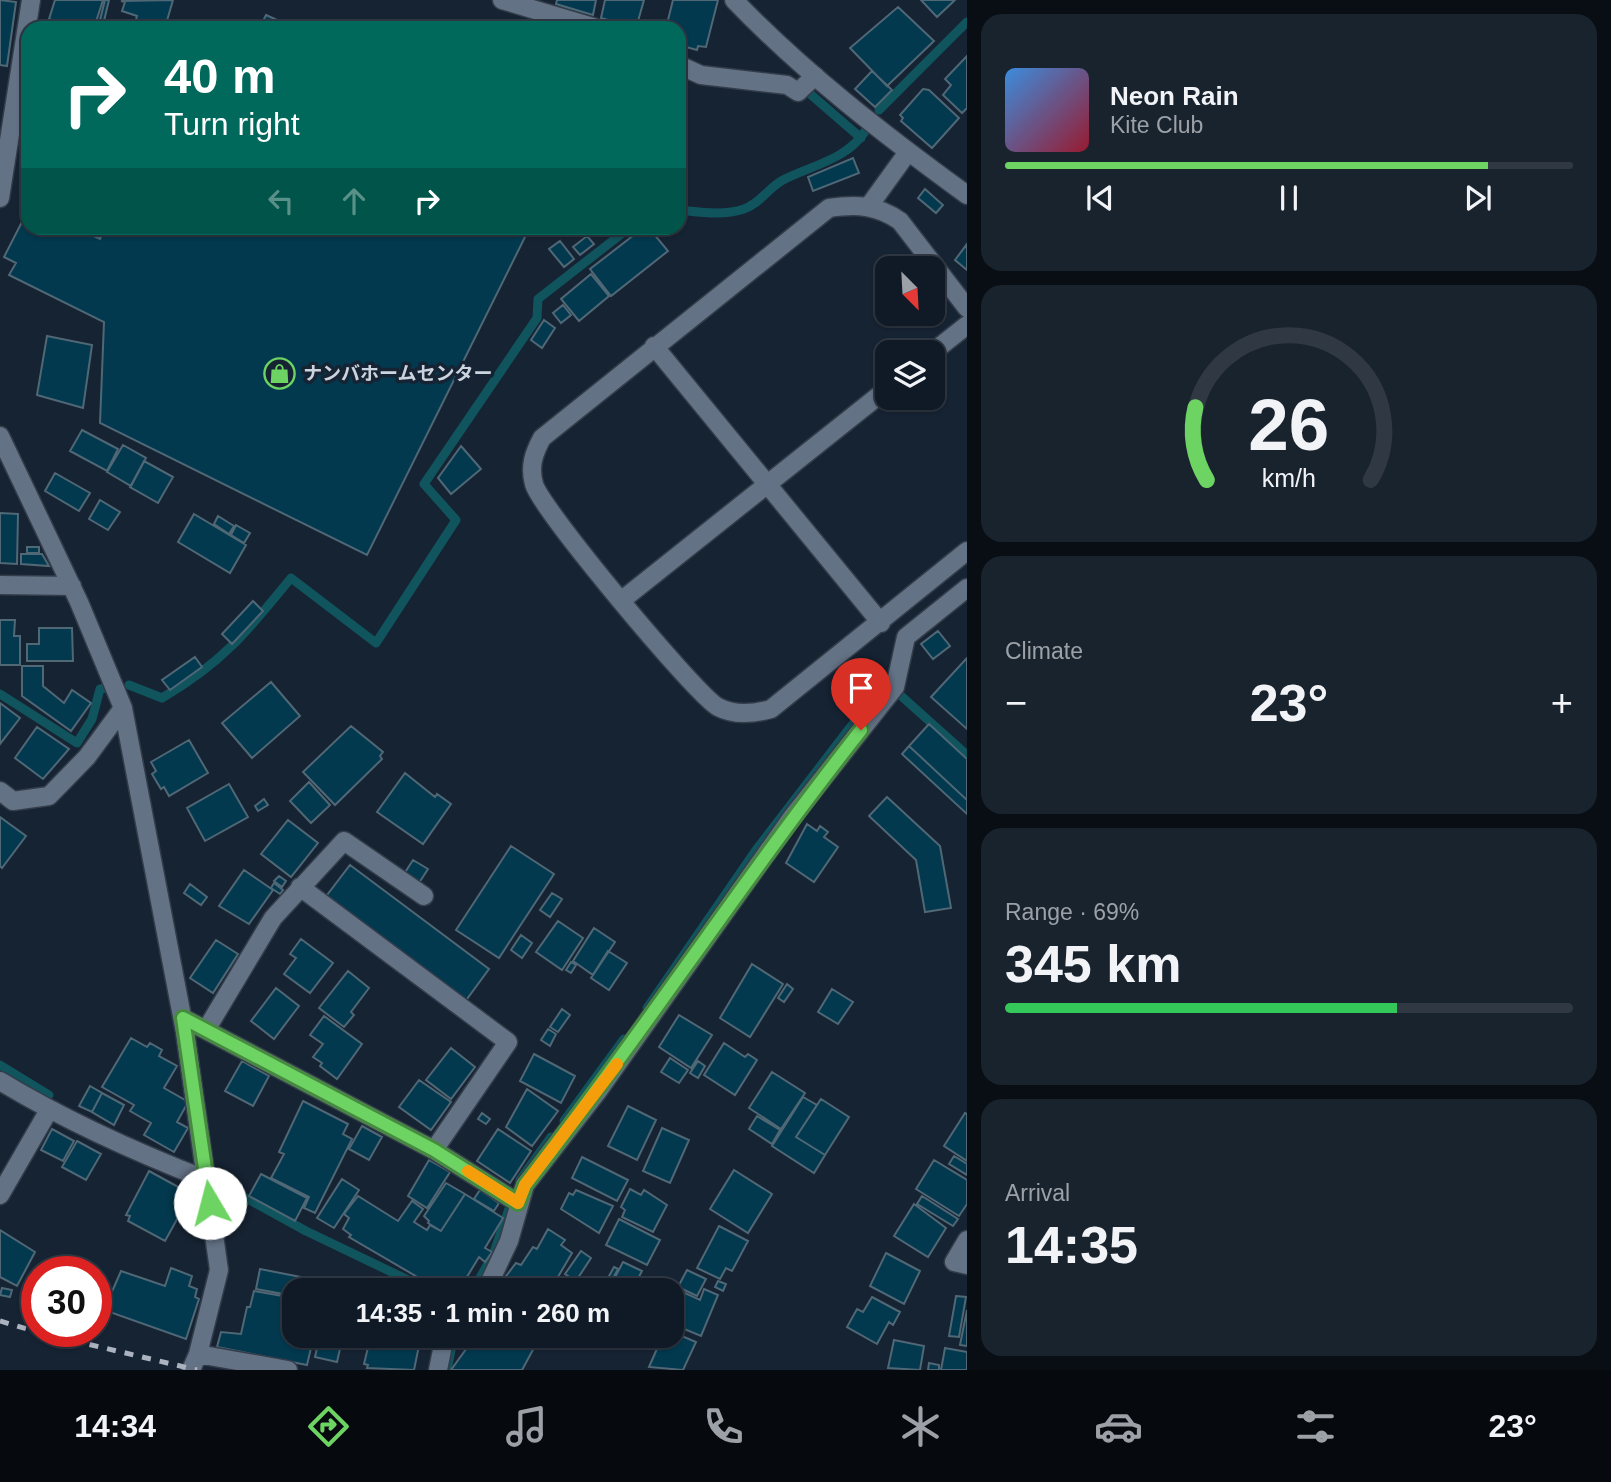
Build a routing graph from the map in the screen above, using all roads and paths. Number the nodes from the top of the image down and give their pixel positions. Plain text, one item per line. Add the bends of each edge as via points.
1 (31, 0) edge
2 (502, 0) edge
3 (734, 0) edge
4 (28, 21) edge
5 (572, 21) edge
6 (21, 64) edge
7 (686, 68) edge
8 (807, 84) junction
9 (908, 152) junction
10 (967, 195) edge
11 (0, 198) edge
12 (869, 206) junction
13 (967, 307) edge
14 (967, 325) edge
15 (945, 342) edge
16 (654, 346) junction
17 (875, 399) edge
18 (0, 436) edge
19 (768, 484) junction
20 (967, 551) edge
21 (0, 585) edge
22 (72, 586) junction
23 (967, 588) edge
24 (622, 600) junction
25 (881, 623) junction
26 (123, 708) junction
27 (0, 790) edge
28 (300, 887) junction
29 (424, 896) dead end
30 (183, 1018) junction
31 (206, 1030) junction
32 (0, 1081) edge
33 (49, 1110) junction
34 (434, 1150) junction
35 (207, 1180) junction
36 (0, 1195) edge
37 (514, 1200) junction
38 (967, 1240) edge
39 (967, 1265) edge
40 (492, 1278) edge
41 (442, 1348) edge
42 (194, 1362) edge
43 (288, 1370) edge
44 (438, 1370) edge

1 - 4 street
2 - 5 street
3 - 8 street
6 - 11 street
7 - 8 street via 701,75
8 - 9 street
9 - 10 street
9 - 12 street
12 - 13 street via 900,221
12 - 16 street via 829,208
14 - 15 street
16 - 19 street
16 - 24 street via 542,438 531,467 540,499
17 - 19 street
18 - 22 street
19 - 24 street
19 - 25 street
20 - 25 street
21 - 22 street
22 - 26 street
23 - 37 street via 906,637 895,687 793,817 598,1091
24 - 25 street via 705,697 735,713 771,709
26 - 27 street via 87,757 49,796 13,801
26 - 30 street
28 - 29 street via 344,841
28 - 31 street via 273,918
28 - 34 street via 508,1042
30 - 31 street
30 - 35 street
31 - 34 street
32 - 33 street
33 - 35 street via 136,1153
33 - 36 street
34 - 37 street
35 - 42 street via 219,1270
37 - 40 street via 509,1241
38 - 39 street via 954,1262
41 - 44 street
42 - 43 street

